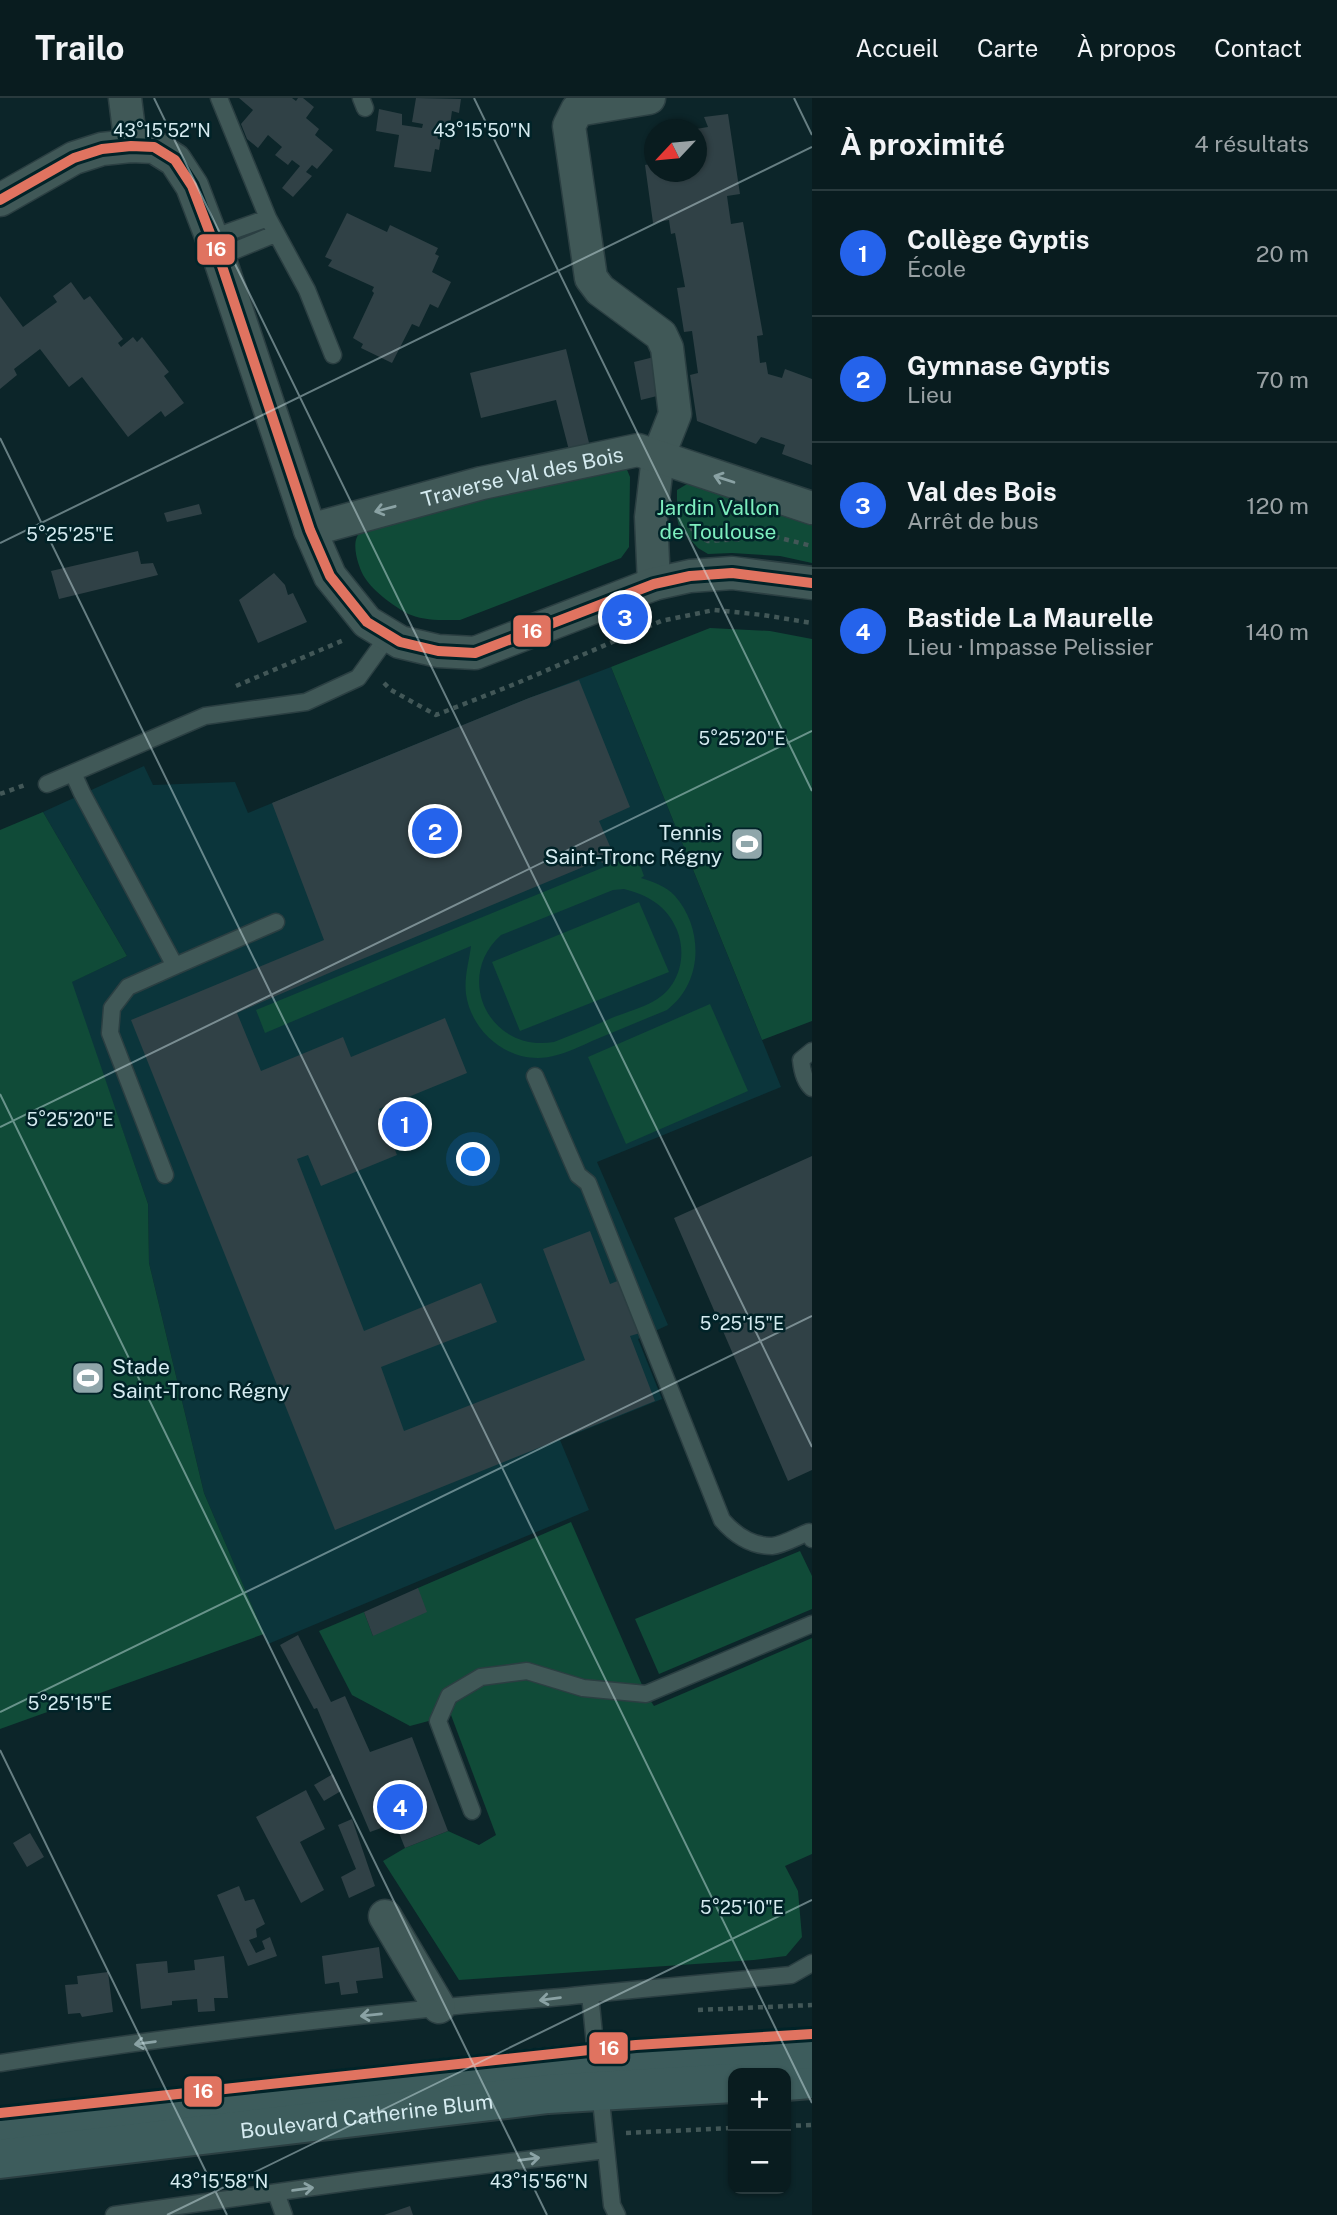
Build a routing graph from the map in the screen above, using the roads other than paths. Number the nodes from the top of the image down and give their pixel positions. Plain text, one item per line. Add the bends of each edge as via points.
1 (125, 98) edge
2 (219, 98) edge
3 (649, 98) edge
4 (131, 146) junction
5 (0, 200) edge
6 (268, 218) junction
7 (275, 234) junction
8 (215, 248) junction
9 (332, 355) dead end
10 (658, 457) junction
11 (812, 508) edge
12 (310, 530) junction
13 (812, 583) edge
14 (654, 584) junction
15 (389, 635) junction
16 (74, 773) junction
17 (47, 784) dead end
18 (276, 922) dead end
19 (176, 966) junction
20 (812, 1051) edge
21 (535, 1076) dead end
22 (812, 1088) edge
23 (165, 1175) dead end
24 (812, 1539) edge
25 (812, 1624) edge
26 (472, 1811) dead end
27 (385, 1916) dead end
28 (812, 1963) edge
29 (590, 1994) junction
30 (439, 2007) junction
31 (812, 2034) edge
32 (812, 2049) edge
33 (0, 2063) edge
34 (599, 2077) junction
35 (812, 2079) edge
36 (791, 2081) edge
37 (720, 2092) edge
38 (0, 2113) edge
39 (0, 2127) edge
40 (606, 2150) junction
41 (0, 2159) edge
42 (0, 2174) edge
43 (276, 2193) junction
44 (114, 2215) edge
45 (284, 2215) edge
46 (617, 2215) edge

1 - 4 street
2 - 6 lane
3 - 10 street via 578,110 569,126 591,278 600,290 661,335 667,348 675,414
4 - 5 street via 74,158
4 - 8 street via 154,147 175,160 192,186
6 - 7 lane
6 - 8 lane
7 - 8 lane
7 - 9 lane via 307,290
8 - 12 street
11 -> 10 street, Traverse Val des Bois
10 -> 12 street, Traverse Val des Bois via 638,450 482,483
10 - 14 street via 651,517
12 - 15 street via 330,576 367,622
13 - 14 street via 732,573
14 - 15 street via 475,653 438,651
15 - 16 lane via 358,678 306,702 205,716
16 - 17 lane
16 - 19 lane
18 - 19 lane
19 - 23 lane via 128,987 112,1008 110,1033
20 - 22 lane via 801,1060
21 - 24 lane via 578,1175 588,1183 722,1520 734,1534 753,1542 773,1546 809,1532
25 - 26 lane via 646,1694 583,1688 527,1671 481,1677 449,1696 438,1721
27 - 30 street
28 - 29 lane via 791,1975
29 -> 30 lane
29 - 34 lane
30 -> 33 lane
31 - 34 lane
32 - 34 street, Boulevard Catherine Blum
34 - 37 street, Boulevard Catherine Blum
34 - 38 lane
34 - 39 street, Boulevard Catherine Blum
34 - 40 lane
34 - 41 street, Boulevard Catherine Blum via 520,2097
34 - 42 lane via 569,2107
35 - 36 street
43 -> 40 lane
40 - 46 lane
43 - 44 lane
43 - 45 lane

